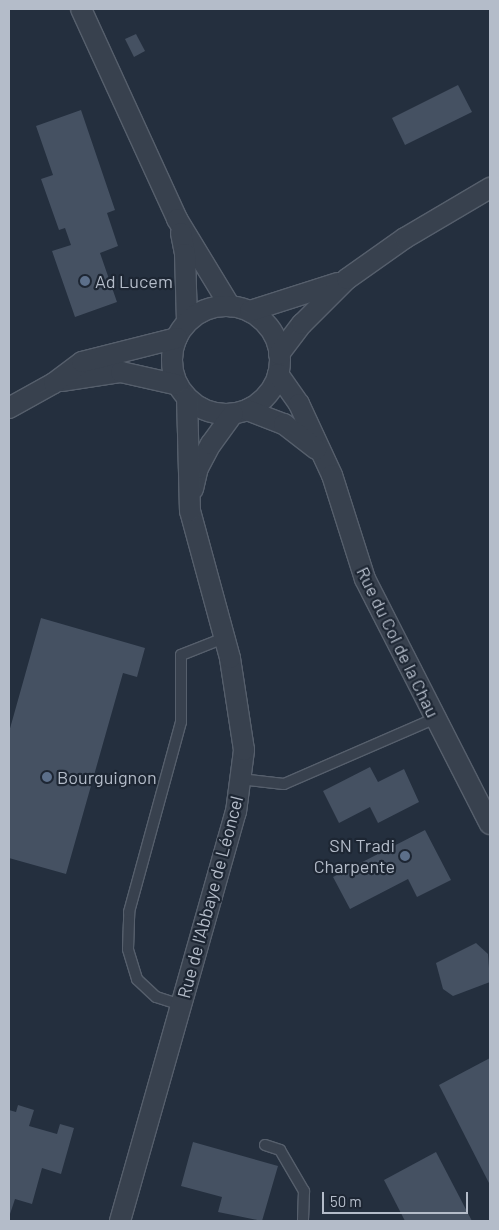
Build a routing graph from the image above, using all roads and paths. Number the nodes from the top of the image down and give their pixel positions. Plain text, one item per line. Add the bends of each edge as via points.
1 (81, 9) edge
2 (490, 188) edge
3 (177, 219) junction
4 (347, 280) junction
5 (240, 309) junction
6 (182, 330) junction
7 (279, 354) junction
8 (278, 374) junction
9 (54, 383) junction
10 (183, 392) junction
11 (9, 408) edge
12 (240, 412) junction
13 (321, 454) junction
14 (190, 510) junction
15 (224, 638) junction
16 (436, 718) junction
17 (240, 779) junction
18 (490, 824) edge
19 (181, 1005) junction
20 (265, 1144) dead end
21 (120, 1221) edge
22 (303, 1221) edge

1 - 3 street
2 - 4 street via 405,238
3 - 5 street
3 - 6 street via 185,254
4 - 5 street
4 - 7 street via 302,324
5 - 6 street via 207,309
5 - 7 street via 270,329
6 - 9 street via 82,362
6 - 10 street via 172,354
7 - 8 street
8 - 12 street via 267,396
8 - 13 street, Rue du Col de la Chau via 299,404
9 - 10 street via 121,372
9 - 11 street
10 - 12 street via 208,411
10 - 14 street
12 - 13 street, Rue du Col de la Chau via 298,432
12 - 14 street via 219,430 198,468
13 - 16 street, Rue du Col de la Chau via 341,498 364,579
14 - 15 street, Rue de l'Abbaye de Léoncel
15 - 17 street, Rue de l'Abbaye de Léoncel via 244,750
15 - 19 lane via 182,656 181,722 129,912 128,949 137,979 156,997
16 - 17 lane via 284,784
16 - 18 street, Rue du Col de la Chau
17 - 19 street, Rue de l'Abbaye de Léoncel via 236,812
19 - 21 street, Rue de l'Abbaye de Léoncel
20 - 22 lane via 280,1150 304,1191

